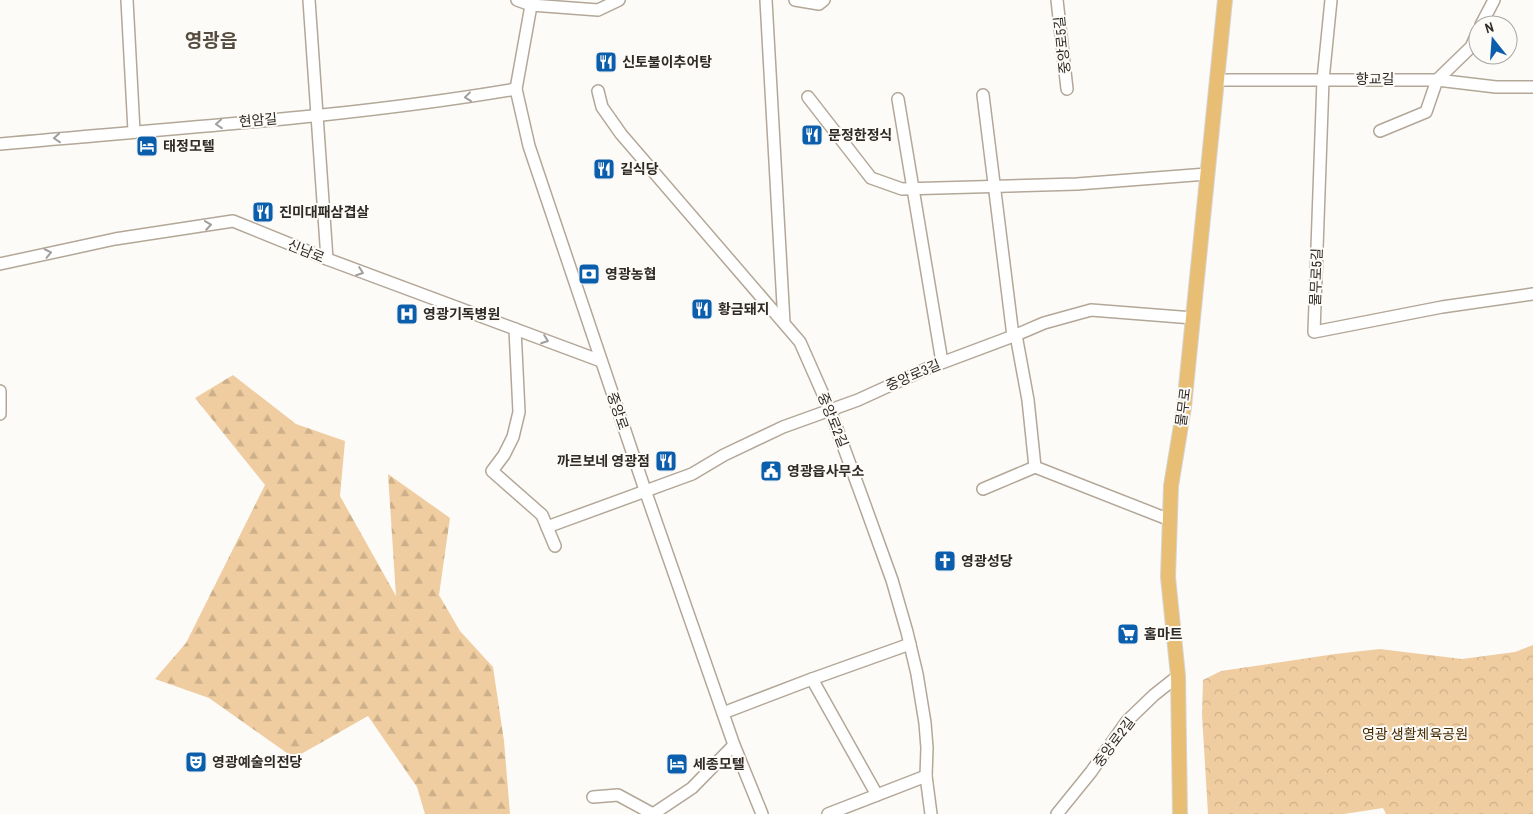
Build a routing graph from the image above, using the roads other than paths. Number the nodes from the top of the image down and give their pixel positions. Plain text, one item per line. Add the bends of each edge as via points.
1 (127, 0) edge
2 (309, 0) edge
3 (518, 0) edge
4 (619, 0) edge
5 (766, 0) edge
6 (795, 0) edge
7 (824, 0) edge
8 (1057, 0) edge
9 (1225, 0) edge
10 (1332, 0) edge
11 (1494, 0) edge
12 (531, 2) edge
13 (1486, 15) edge
14 (1468, 50) edge
15 (1216, 80) junction
16 (1324, 80) junction
17 (1437, 80) junction
18 (1533, 87) edge
19 (516, 89) junction
20 (1067, 89) dead end
21 (598, 91) dead end
22 (983, 94) dead end
23 (808, 97) dead end
24 (898, 99) dead end
25 (316, 115) junction
26 (134, 131) junction
27 (1380, 131) dead end
28 (0, 144) edge
29 (1207, 174) junction
30 (994, 186) junction
31 (912, 189) junction
32 (328, 259) junction
33 (0, 264) edge
34 (1533, 294) edge
35 (1193, 318) junction
36 (784, 323) junction
37 (515, 329) junction
38 (1014, 336) junction
39 (601, 361) junction
40 (942, 362) junction
41 (0, 391) edge
42 (830, 410) junction
43 (0, 414) edge
44 (1035, 467) junction
45 (983, 489) dead end
46 (645, 490) junction
47 (1170, 520) junction
48 (548, 527) junction
49 (554, 546) dead end
50 (910, 644) junction
51 (1178, 676) junction
52 (812, 679) junction
53 (724, 713) junction
54 (734, 746) junction
55 (926, 776) junction
56 (877, 795) junction
57 (593, 798) dead end
58 (653, 814) edge
59 (762, 814) edge
60 (828, 814) edge
61 (931, 814) edge
62 (1057, 814) edge
63 (1180, 814) edge

1 - 26 street
2 - 25 street
3 - 12 street
4 - 12 street via 598,10
5 - 36 street
6 - 7 street via 819,4
8 - 20 street, 중앙로5길
9 - 15 main road, 물무로
10 - 16 street, 물무로5길
11 - 13 street
12 - 19 street, 중앙로
14 - 17 street
15 - 16 street, 향교길
15 - 29 main road, 물무로
16 - 17 street, 향교길
16 - 34 street, 물무로5길 via 1314,332 1442,307
17 - 18 street, 향교길 via 1496,87
17 - 27 street via 1426,112
19 -> 25 street, 현암길
19 - 39 street, 중앙로 via 529,146
21 - 36 street, 중앙로2길 via 602,107 621,134
22 - 30 street
23 - 31 street via 871,178 902,189
24 - 31 street
25 -> 26 street, 현암길
25 - 32 street
26 -> 28 street, 현암길
29 - 30 street via 1077,184
29 - 35 main road, 물무로
30 - 31 street
30 - 38 street
31 - 40 street
33 -> 32 street, 신남로 via 115,239 233,221
32 -> 37 street, 신남로
35 - 38 street, 중앙로3길 via 1092,310 1044,323
35 - 47 main road, 물무로 via 1171,486
36 - 42 street, 중앙로2길 via 800,342
37 -> 39 street, 신남로
37 - 48 street via 519,412 513,437 492,471 542,515
38 - 40 street, 중앙로3길
38 - 44 street via 1028,400
39 - 46 street, 중앙로
40 - 42 street, 중앙로3길
41 - 43 street
42 - 46 street, 중앙로3길 via 783,427 692,474
42 - 50 street, 중앙로2길 via 892,580
44 - 45 street
44 - 47 street
46 - 48 street, 중앙로3길
46 - 53 street, 중앙로
47 - 51 main road, 물무로 via 1168,577
48 - 49 street
50 - 52 street
50 - 55 street, 중앙로2길 via 925,723
51 - 62 street, 중앙로2길 via 1127,722
51 - 63 main road, 물무로
52 - 53 street
52 - 56 street
53 - 54 street, 중앙로
54 - 58 street via 692,788
54 - 59 street, 중앙로
55 - 56 street
55 - 61 street, 중앙로2길
56 - 60 street
57 - 58 street via 618,795

